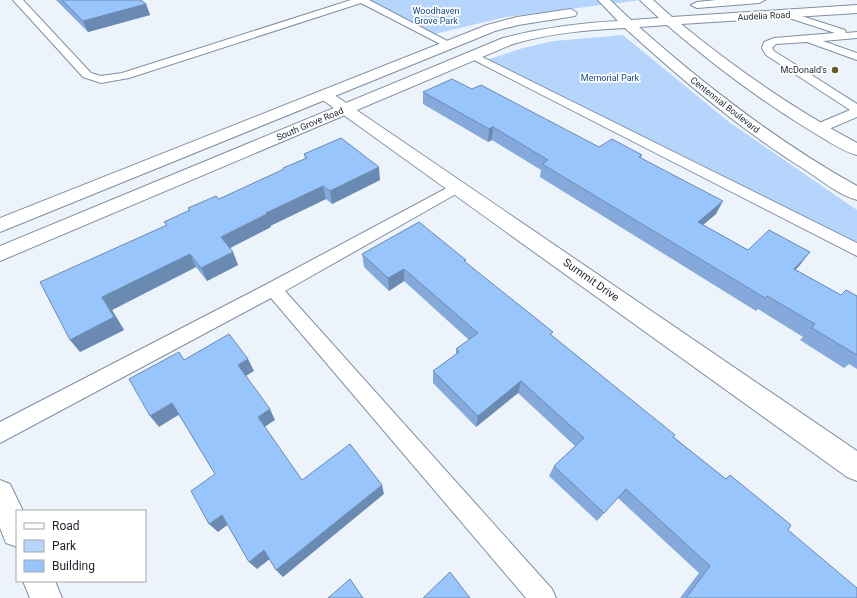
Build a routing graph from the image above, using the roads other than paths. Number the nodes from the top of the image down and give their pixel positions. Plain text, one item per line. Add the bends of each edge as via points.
1 (18, 0) edge
2 (362, 0) edge
3 (759, 0) edge
4 (647, 5) edge
5 (688, 5) dead end
6 (602, 6) edge
7 (857, 9) edge
8 (580, 13) dead end
9 (672, 14) junction
10 (786, 14) junction
11 (628, 17) junction
12 (855, 36) edge
13 (806, 37) junction
14 (450, 45) junction
15 (474, 56) junction
16 (857, 57) edge
17 (325, 94) junction
18 (348, 109) junction
19 (857, 109) edge
20 (857, 112) edge
21 (817, 129) junction
22 (857, 150) edge
23 (458, 187) junction
24 (857, 194) edge
25 (0, 225) edge
26 (857, 250) edge
27 (0, 254) edge
28 (273, 289) junction
29 (0, 433) edge
30 (857, 467) edge
31 (0, 494) edge
32 (16, 530) edge
33 (39, 582) edge
34 (46, 598) edge
35 (543, 598) edge

1 - 2 lane via 87,75 95,80 125,76
2 - 14 lane
3 - 5 main road, Audelia Road
4 - 9 main road
6 - 11 main road, Centennial Boulevard
7 - 10 main road, Audelia Road
8 - 14 main road, South Grove Road via 517,21 491,28
9 - 10 main road, Audelia Road
9 - 11 main road, Audelia Road
9 - 21 main road via 712,57
10 - 12 lane
11 - 15 main road, South Grove Road via 508,41
11 - 24 main road, Centennial Boulevard via 694,82 767,138
12 - 13 lane
13 - 16 lane
13 - 19 lane via 774,40 767,48 770,54
14 - 17 main road, South Grove Road
15 - 18 main road, South Grove Road
15 - 26 lane
17 - 18 main road, Summit Drive
17 - 25 main road, South Grove Road
18 - 23 main road, Summit Drive
18 - 27 main road, South Grove Road
20 - 21 lane
21 - 22 main road
23 - 28 lane
23 - 30 main road, Summit Drive
28 - 29 lane
28 - 35 lane
31 - 32 main road
33 - 34 main road

